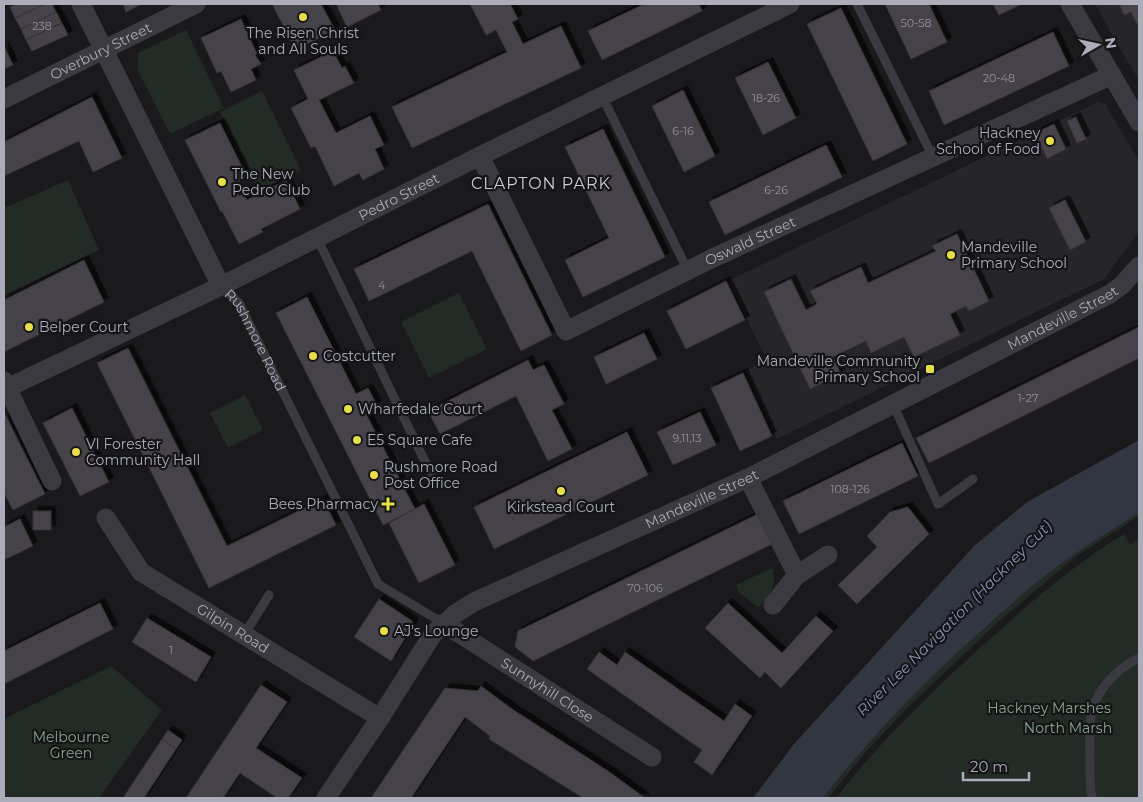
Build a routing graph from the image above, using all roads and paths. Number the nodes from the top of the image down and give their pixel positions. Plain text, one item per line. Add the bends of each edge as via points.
1 (81, 4) edge
2 (790, 4) edge
3 (856, 4) edge
4 (1073, 5) edge
5 (187, 6) edge
6 (104, 50) junction
7 (1112, 75) junction
8 (602, 96) junction
9 (4, 99) edge
10 (1139, 120) edge
11 (480, 156) junction
12 (933, 157) junction
13 (317, 238) junction
14 (1139, 266) edge
15 (688, 271) junction
16 (221, 286) junction
17 (5, 384) edge
18 (893, 404) junction
19 (431, 474) dead end
20 (748, 478) junction
21 (974, 479) dead end
22 (52, 482) dead end
23 (106, 518) dead end
24 (828, 555) dead end
25 (797, 575) junction
26 (269, 595) dead end
27 (773, 605) dead end
28 (443, 623) junction
29 (244, 635) junction
30 (1139, 658) edge
31 (380, 718) junction
32 (652, 757) dead end
33 (331, 796) edge
34 (1092, 798) edge

1 - 6 street, Rushmore Road
2 - 8 street, Pedro Street
3 - 12 lane
4 - 7 street
5 - 6 street, Overbury Street
6 - 9 street, Overbury Street
6 - 16 street, Rushmore Road
7 - 10 street
7 - 12 street, Oswald Street
8 - 11 street, Pedro Street
8 - 15 lane
11 - 13 street, Pedro Street
11 - 15 street, Oswald Street via 566,330
12 - 15 street, Oswald Street
13 - 16 street, Pedro Street
13 - 19 lane
14 - 18 street, Mandeville Street via 1110,294
16 - 17 street, Pedro Street
16 - 28 lane, Rushmore Road via 239,303 378,584
17 - 22 street, Pedro Street
18 - 20 street, Mandeville Street
18 - 21 lane via 938,504
20 - 25 street
20 - 28 street, Mandeville Street via 474,602
23 - 29 street, Gilpin Road via 141,572
24 - 25 street
25 - 27 street
26 - 29 lane
28 - 31 street, Mandeville Street
28 - 32 street, Sunnyhill Close
29 - 31 street, Gilpin Road
30 - 34 lane via 1114,674 1096,701 1091,716
31 - 33 street, Mandeville Street

